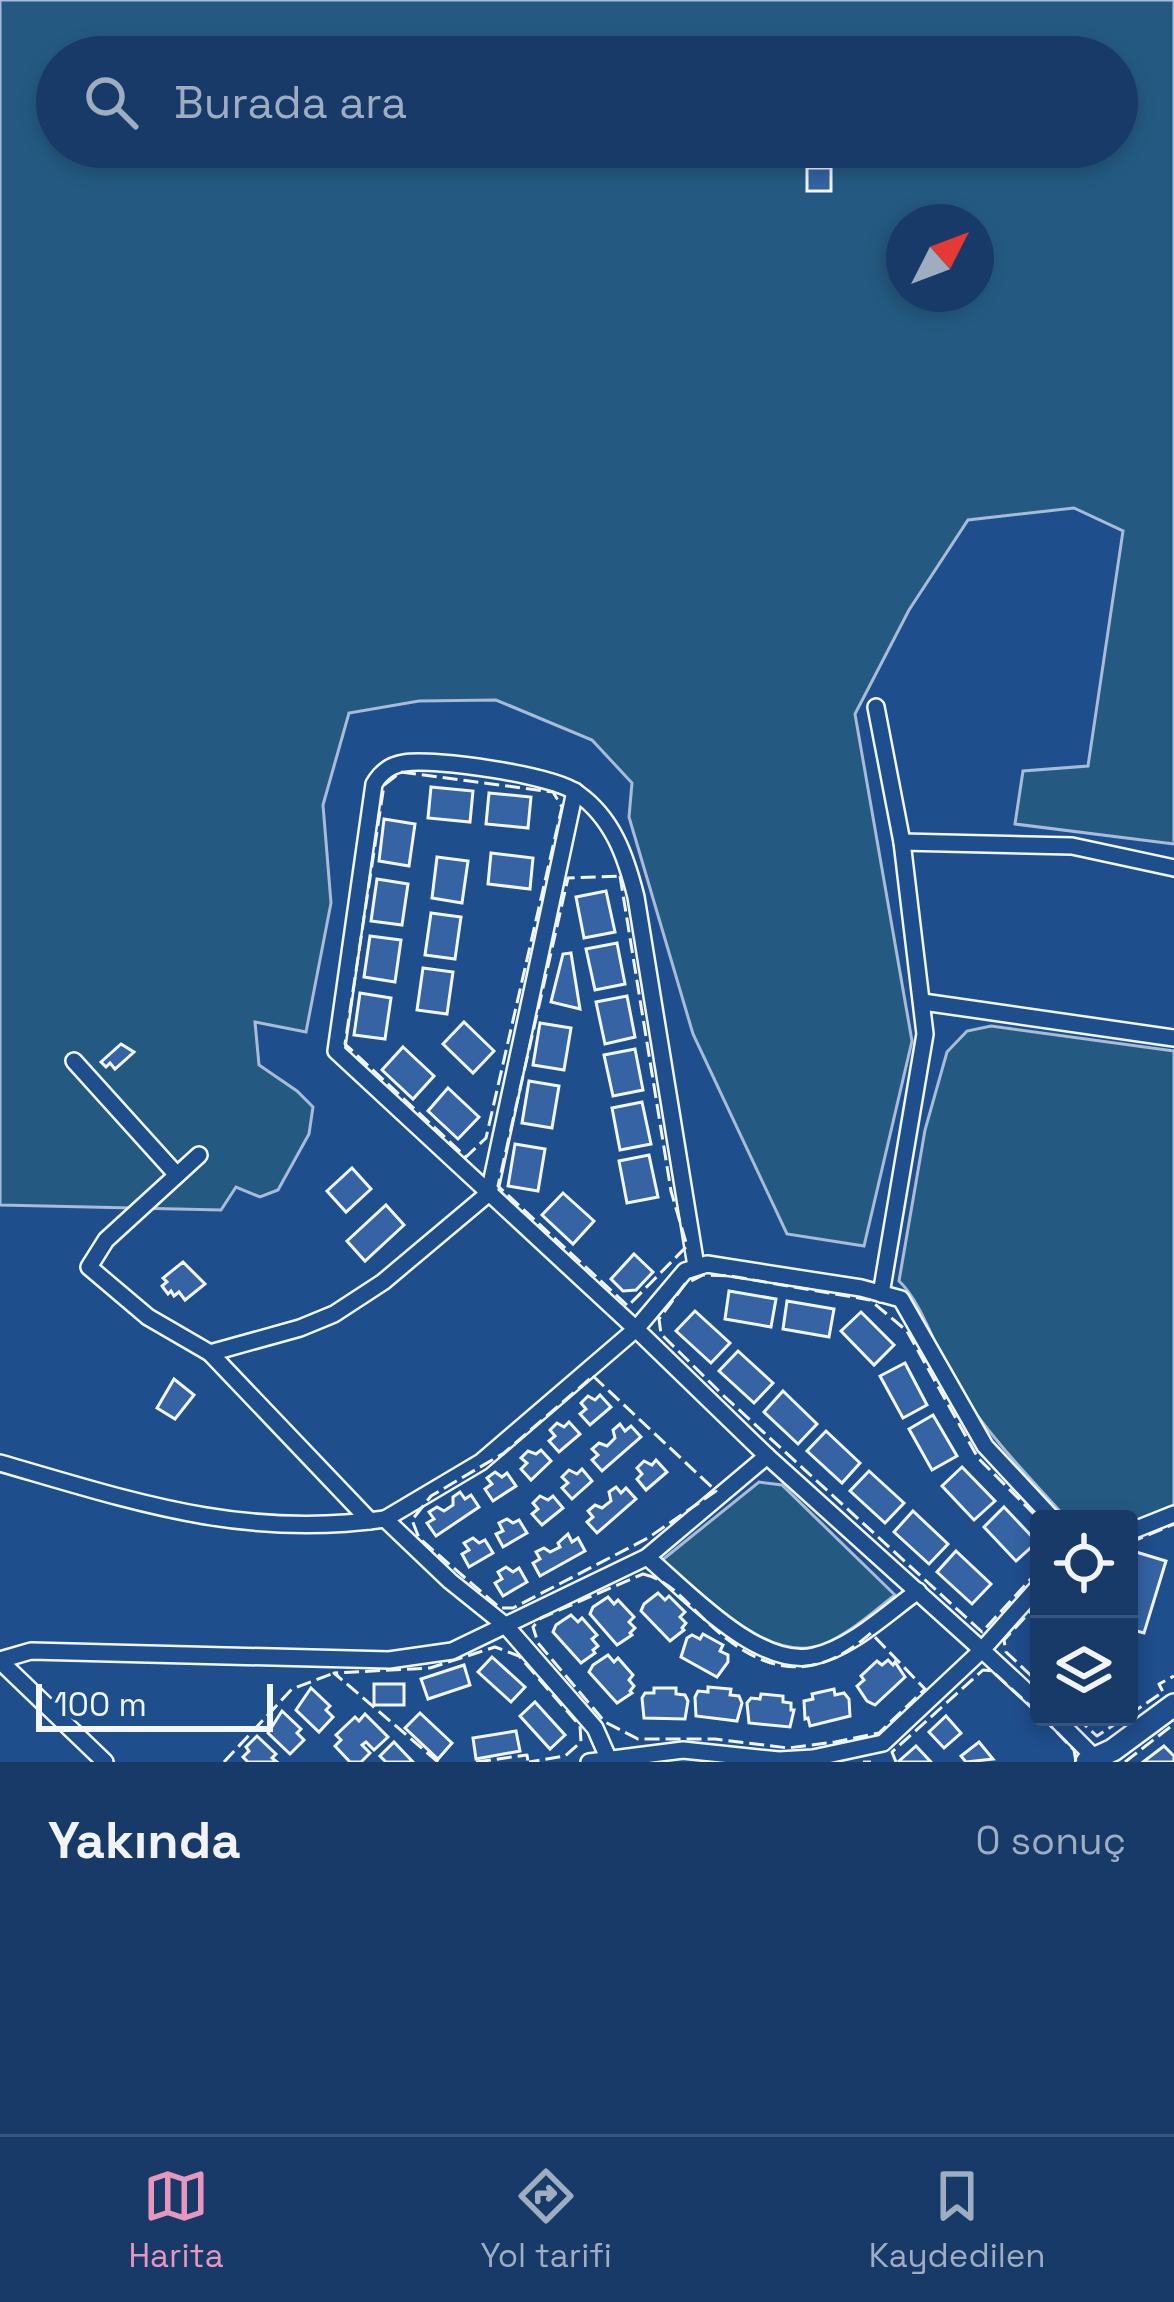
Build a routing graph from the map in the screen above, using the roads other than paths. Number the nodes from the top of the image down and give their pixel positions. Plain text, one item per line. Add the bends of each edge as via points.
1 (876, 707) dead end
2 (575, 791) junction
3 (902, 842) junction
4 (1174, 868) edge
5 (923, 1002) junction
6 (1174, 1038) edge
7 (74, 1060) dead end
8 (199, 1156) dead end
9 (177, 1175) junction
10 (489, 1192) junction
11 (696, 1266) junction
12 (881, 1294) junction
13 (636, 1329) junction
14 (210, 1353) junction
15 (767, 1456) junction
16 (0, 1463) edge
17 (1045, 1510) edge
18 (1174, 1514) edge
19 (378, 1520) junction
20 (1138, 1528) edge
21 (647, 1557) junction
22 (918, 1591) junction
23 (1030, 1596) edge
24 (506, 1625) junction
25 (982, 1650) junction
26 (0, 1660) edge
27 (1030, 1695) edge
28 (1174, 1705) edge
29 (1062, 1726) edge
30 (1091, 1759) edge
31 (610, 1760) edge
32 (105, 1762) edge
33 (589, 1762) edge

1 - 3 street
2 - 10 street
2 - 10 street via 551,779 421,763 390,767 374,784 336,1051
2 - 11 street via 612,830 627,860
3 - 4 street via 1072,846
3 - 5 street
5 - 6 street
5 - 12 street via 925,1034
7 - 9 street
8 - 9 street
9 - 14 street via 106,1240 89,1267 148,1317
10 - 13 street
10 - 14 street via 334,1314
11 - 12 street
11 - 13 street
12 - 17 street via 901,1299 985,1446
13 - 15 street
13 - 19 street via 481,1462
14 - 19 street
15 - 21 street
15 - 22 street
16 - 19 street via 221,1521
18 - 20 street
19 - 24 street
21 - 22 street via 752,1643 797,1658 840,1645
21 - 24 street
22 - 25 street
23 - 25 street
24 - 26 street via 452,1651 407,1660 31,1651
24 - 31 street via 595,1728
25 - 27 street
25 - 31 street via 883,1743 796,1759 682,1750
26 - 32 street
28 - 30 street
29 - 30 street
31 - 33 street

